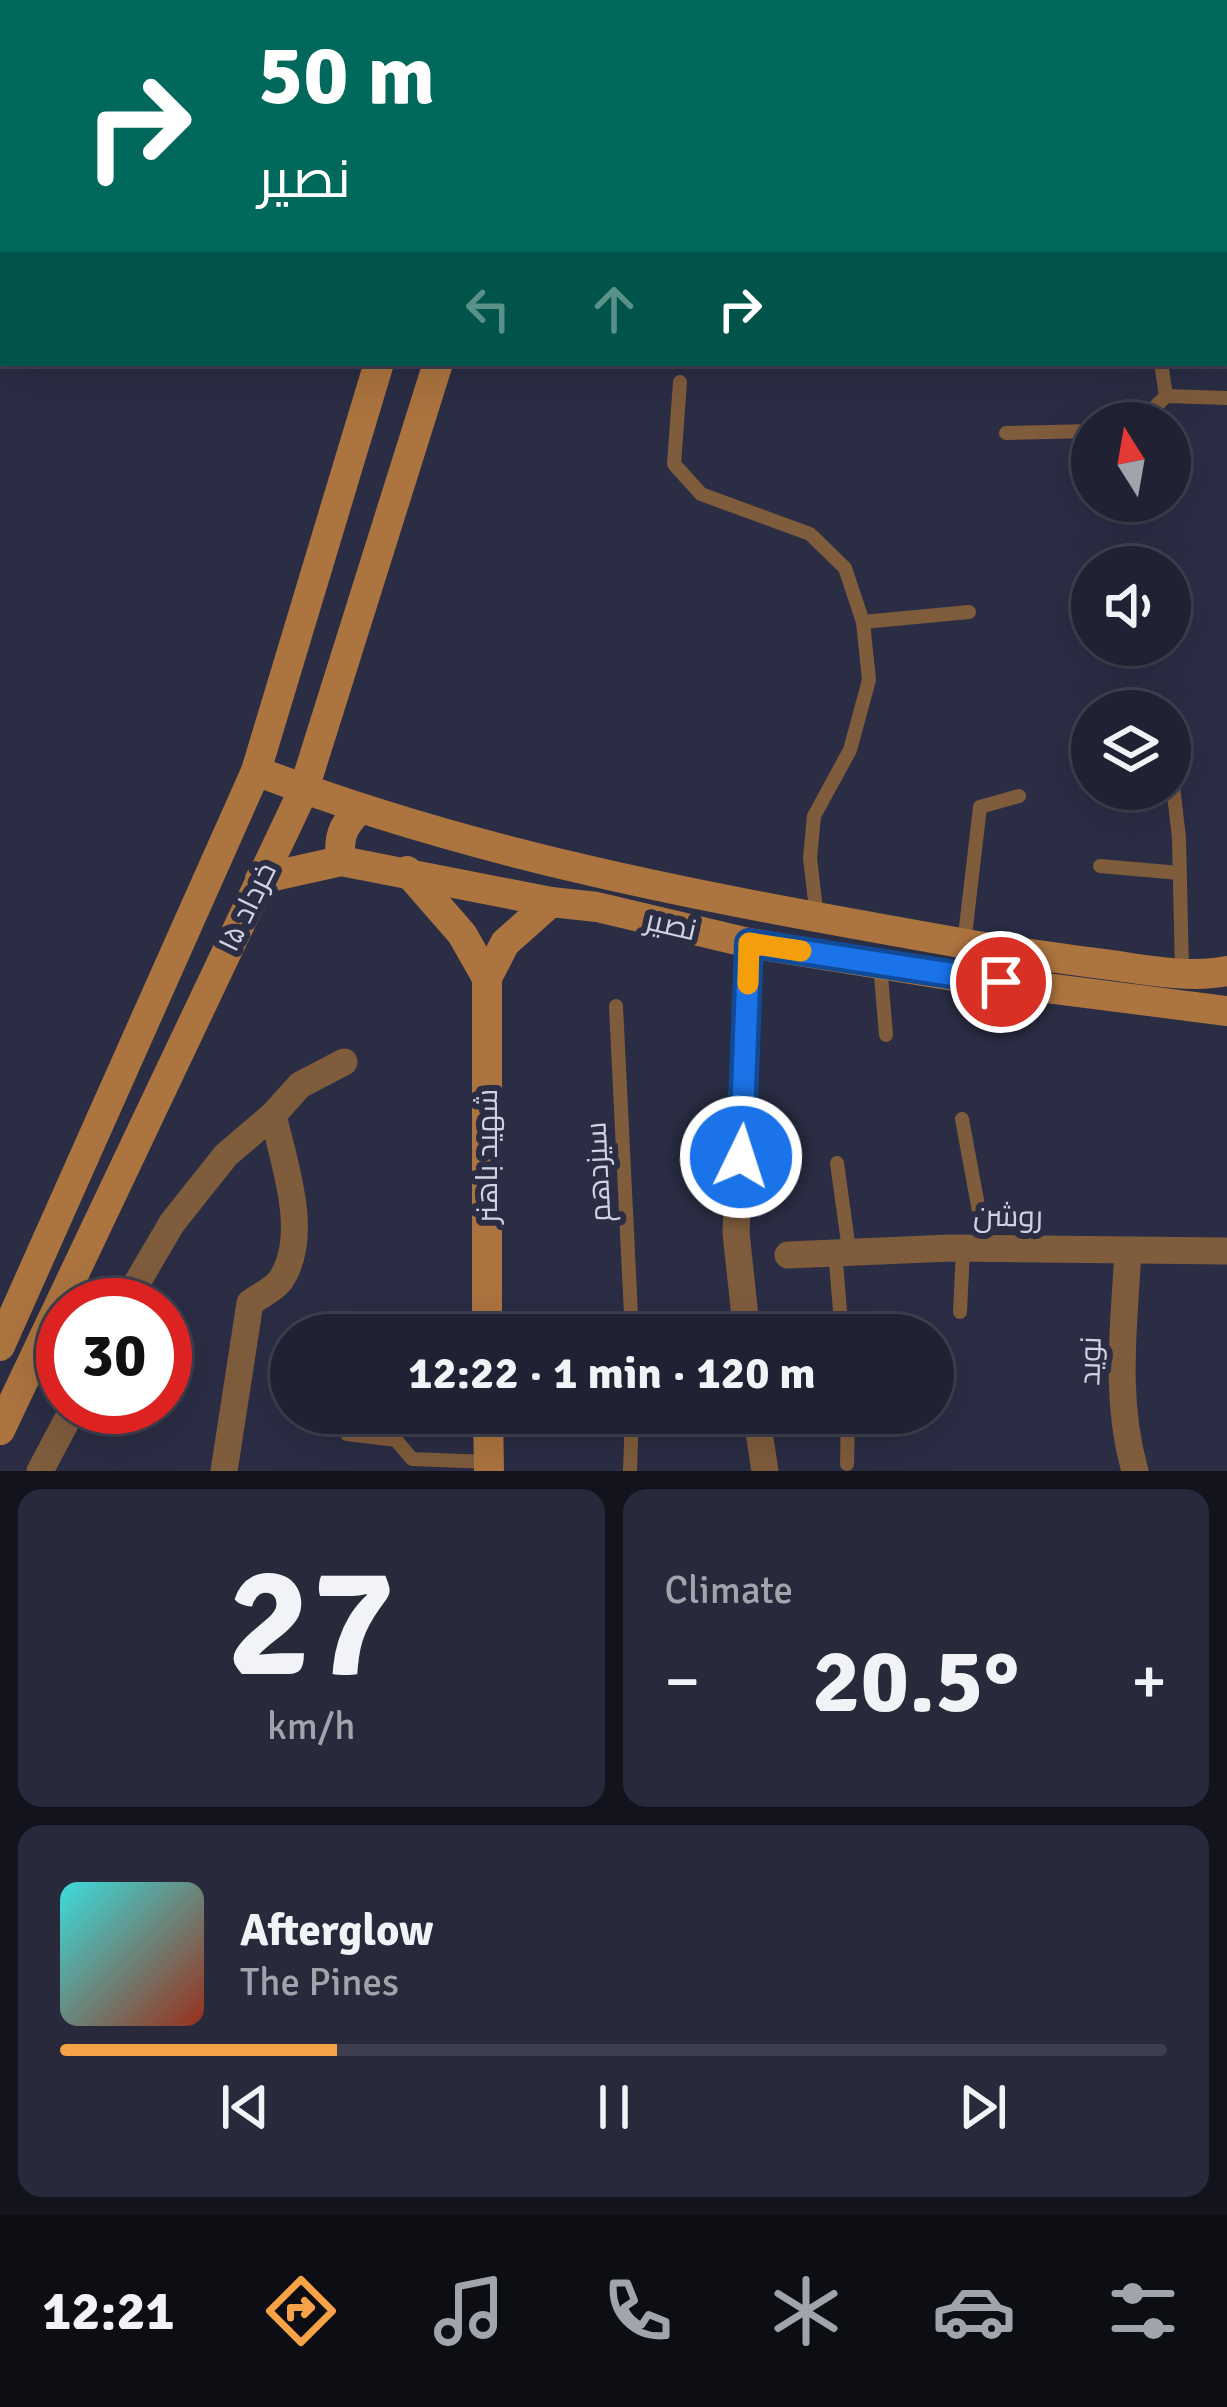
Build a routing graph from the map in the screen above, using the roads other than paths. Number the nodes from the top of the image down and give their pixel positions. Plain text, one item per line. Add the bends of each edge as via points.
1 (378, 366) edge
2 (437, 366) edge
3 (1161, 366) edge
4 (680, 382) dead end
5 (1166, 397) junction
6 (1227, 398) edge
7 (1161, 402) edge
8 (1071, 431) edge
9 (1006, 433) dead end
10 (969, 612) dead end
11 (863, 622) junction
12 (256, 771) junction
13 (304, 788) junction
14 (1019, 796) dead end
15 (359, 810) junction
16 (1174, 810) edge
17 (341, 861) junction
18 (1100, 866) dead end
19 (407, 871) junction
20 (1180, 872) junction
21 (260, 879) junction
22 (711, 900) junction
23 (550, 902) junction
24 (817, 918) junction
25 (702, 932) junction
26 (749, 943) junction
27 (964, 944) junction
28 (880, 964) junction
29 (1212, 971) edge
30 (487, 978) junction
31 (616, 1006) dead end
32 (1217, 1010) edge
33 (886, 1035) dead end
34 (344, 1062) dead end
35 (273, 1115) junction
36 (962, 1120) dead end
37 (838, 1162) dead end
38 (975, 1249) junction
39 (842, 1250) junction
40 (1227, 1251) edge
41 (1128, 1252) junction
42 (788, 1255) dead end
43 (140, 1278) edge
44 (960, 1312) dead end
45 (487, 1314) edge
46 (631, 1314) edge
47 (745, 1314) edge
48 (842, 1314) edge
49 (0, 1346) edge
50 (0, 1430) edge
51 (62, 1434) edge
52 (347, 1434) dead end
53 (488, 1434) edge
54 (631, 1434) edge
55 (759, 1434) edge
56 (848, 1434) edge
57 (847, 1464) dead end
58 (411, 1465) edge
59 (489, 1466) edge
60 (40, 1471) edge
61 (224, 1471) edge
62 (630, 1471) edge
63 (765, 1471) edge
64 (1135, 1471) edge

1 - 12 street, ۱۵ خرداد
2 - 13 street, ۱۵ خرداد
3 - 5 lane
4 - 11 lane via 674,464 701,494 810,534 845,568
5 - 6 lane
5 - 7 lane
8 - 9 lane
10 - 11 lane
11 - 24 lane via 869,680 850,750 814,816
12 - 13 street
12 - 49 street, ۱۵ خرداد
13 - 15 street
13 - 21 street, ۱۵ خرداد
14 - 27 lane via 980,807
15 - 17 street via 338,842
15 - 22 street
16 - 20 lane
17 - 19 street, نصیر
17 - 21 street, نصیر
18 - 20 lane
19 - 23 street, نصیر
19 - 30 street via 462,934
20 - 29 lane
21 - 50 street, ۱۵ خرداد
22 - 24 street
22 - 25 street
23 - 25 street, نصیر
23 - 30 street via 505,943
24 - 27 street
25 - 26 street, نصیر
26 - 28 street, نصیر
26 - 47 street via 736,1233
27 - 29 street
28 - 32 street, نصیر
28 - 33 lane
29 - 32 street
30 - 45 street, شهید باهنر
31 - 46 lane, سیزدهم
34 - 35 street via 300,1085
35 - 43 street via 226,1155
35 - 61 street via 289,1184 291,1259 278,1284 250,1303
36 - 38 lane
37 - 39 lane
38 - 39 street, روشن
38 - 41 street, روشن
38 - 44 lane
39 - 42 street, روشن
39 - 48 lane
40 - 41 street, روشن
41 - 64 street, نوید via 1120,1385
51 - 60 street
52 - 58 lane via 397,1440
53 - 59 street
54 - 62 lane
55 - 63 street
56 - 57 lane
58 - 59 lane

